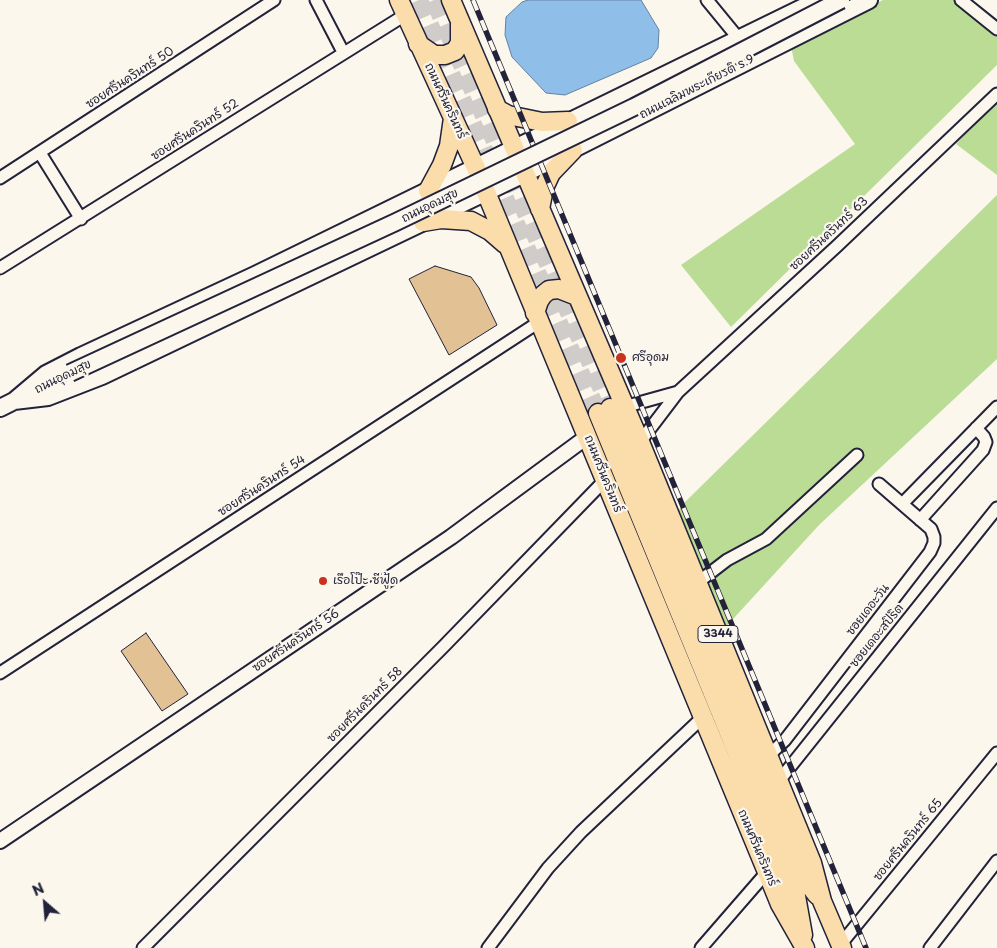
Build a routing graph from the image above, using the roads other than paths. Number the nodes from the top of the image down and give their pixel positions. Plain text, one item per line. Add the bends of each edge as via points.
1 (274, 0) edge
2 (316, 0) edge
3 (451, 0) edge
4 (818, 0) edge
5 (841, 0) edge
6 (869, 0) edge
7 (961, 0) edge
8 (712, 1) edge
9 (402, 7) edge
10 (460, 21) junction
11 (997, 29) edge
12 (739, 39) junction
13 (418, 44) junction
14 (343, 52) junction
15 (997, 94) edge
16 (612, 100) junction
17 (497, 109) junction
18 (453, 118) junction
19 (568, 121) junction
20 (624, 124) junction
21 (513, 148) junction
22 (573, 150) junction
23 (40, 153) junction
24 (476, 168) junction
25 (524, 174) junction
26 (0, 178) edge
27 (428, 191) junction
28 (486, 192) junction
29 (540, 209) junction
30 (81, 219) junction
31 (423, 222) junction
32 (318, 244) junction
33 (507, 246) junction
34 (0, 268) edge
35 (328, 268) junction
36 (577, 296) junction
37 (537, 317) junction
38 (678, 392) junction
39 (7, 404) edge
40 (997, 407) edge
41 (611, 410) junction
42 (976, 428) junction
43 (588, 436) junction
44 (640, 442) junction
45 (857, 455) dead end
46 (605, 480) junction
47 (878, 484) dead end
48 (902, 504) junction
49 (997, 508) edge
50 (920, 520) junction
51 (697, 583) junction
52 (0, 673) edge
53 (703, 717) junction
54 (997, 753) edge
55 (768, 756) junction
56 (778, 782) junction
57 (0, 841) edge
58 (997, 861) edge
59 (766, 872) junction
60 (822, 901) junction
61 (841, 946) edge
62 (142, 948) edge
63 (488, 948) edge
64 (701, 948) edge
65 (805, 948) edge
66 (930, 948) edge

1 - 23 street, ซอยศรีนครินทร์ 50
2 - 14 street
3 - 10 main road, ถนนศรีนครินทร์
4 - 12 main road, ถนนเฉลิมพระเกียรติ ร.9
5 - 39 main road, ถนนอุดมสุข, bridge via 634,107
6 - 20 main road, ถนนเฉลิมพระเกียรติ ร.9
7 - 11 street
8 - 12 street
9 - 13 main road, ถนนศรีนครินทร์
9 - 14 street, ซอยศรีนครินทร์ 52
10 - 13 main road via 460,43 455,51 434,55
10 - 17 main road, ถนนศรีนครินทร์
12 - 16 main road, ถนนเฉลิมพระเกียรติ ร.9
13 - 18 main road, ถนนศรีนครินทร์
14 - 30 street, ซอยศรีนครินทร์ 52
15 - 38 street, ซอยศรีนครินทร์ 63
16 - 19 main road, ถนนเฉลิมพระเกียรติ ร.9
16 - 20 main road via 601,113 602,120 611,126
17 - 19 main road via 508,115 542,122
17 - 21 main road, ถนนศรีนครินทร์
18 - 24 main road, ถนนศรีนครินทร์
18 - 27 main road via 445,159
19 - 21 main road, ถนนเฉลิมพระเกียรติ ร.9
20 - 22 main road, ถนนเฉลิมพระเกียรติ ร.9
21 - 24 main road, ถนนอุดมสุข
21 - 25 main road, ถนนศรีนครินทร์
22 - 25 main road, ถนนเฉลิมพระเกียรติ ร.9
22 - 29 main road via 551,173
23 - 26 street, ซอยศรีนครินทร์ 50
23 - 30 street
24 - 27 main road, ถนนอุดมสุข
24 - 28 main road, ถนนศรีนครินทร์
25 - 28 main road, ถนนอุดมสุข
25 - 29 main road, ถนนศรีนครินทร์
27 - 32 main road, ถนนอุดมสุข
28 - 31 main road, ถนนอุดมสุข
28 - 33 main road, ถนนศรีนครินทร์
29 - 36 main road, ถนนศรีนครินทร์
30 - 34 street, ซอยศรีนครินทร์ 52
31 - 33 main road via 441,219 471,221 490,231
31 - 35 main road, ถนนอุดมสุข
32 - 35 main road via 332,247 335,252 335,259
32 - 39 main road, ถนนอุดมสุข via 46,374
33 - 37 main road, ถนนศรีนครินทร์
35 - 39 main road, ถนนอุดมสุข via 102,376 48,397
36 - 37 main road via 559,289 549,290 542,295
36 - 41 main road, ถนนศรีนครินทร์ / 3344 via 589,322
37 - 43 main road, ถนนศรีนครินทร์ / 3344
37 - 52 street, ซอยศรีนครินทร์ 54
38 - 41 street, ซอยศรีนครินทร์ 63
38 - 44 street, ซอยศรีนครินทร์ 63
40 - 42 street
41 - 44 main road, ถนนศรีนครินทร์ / 3344
41 - 60 main road, ถนนศรีนครินทร์ / 3344 via 799,871
41 - 65 main road, ถนนศรีนครินทร์ / 3344 via 796,896
42 - 48 street
42 - 50 street via 986,442 983,450
43 - 46 main road, ถนนศรีนครินทร์ / 3344
43 - 57 street, ซอยศรีนครินทร์ 56 via 450,537
44 - 51 main road, ถนนศรีนครินทร์ / 3344
45 - 51 street via 766,539 727,560
46 - 53 main road, ถนนศรีนครินทร์ / 3344
46 - 62 street, ซอยศรีนครินทร์ 58
47 - 48 street, ซอยเดอะวัน
48 - 50 street, ซอยเดอะวัน
49 - 56 street, ซอยเดอะสปิริต
50 - 55 street, ซอยเดอะวัน via 934,537 930,552 785,740
51 - 55 main road, ถนนศรีนครินทร์ / 3344
53 - 59 main road, ถนนศรีนครินทร์ / 3344
53 - 63 street via 581,832 548,868
54 - 61 street, ซอยศรีนครินทร์ 65
55 - 56 main road, ถนนศรีนครินทร์ / 3344
56 - 60 main road, ถนนศรีนครินทร์ / 3344 via 812,863
58 - 66 street
59 - 64 street
59 - 65 main road, ถนนศรีนครินทร์ / 3344
60 - 61 main road, ถนนศรีนครินทร์ / 3344

